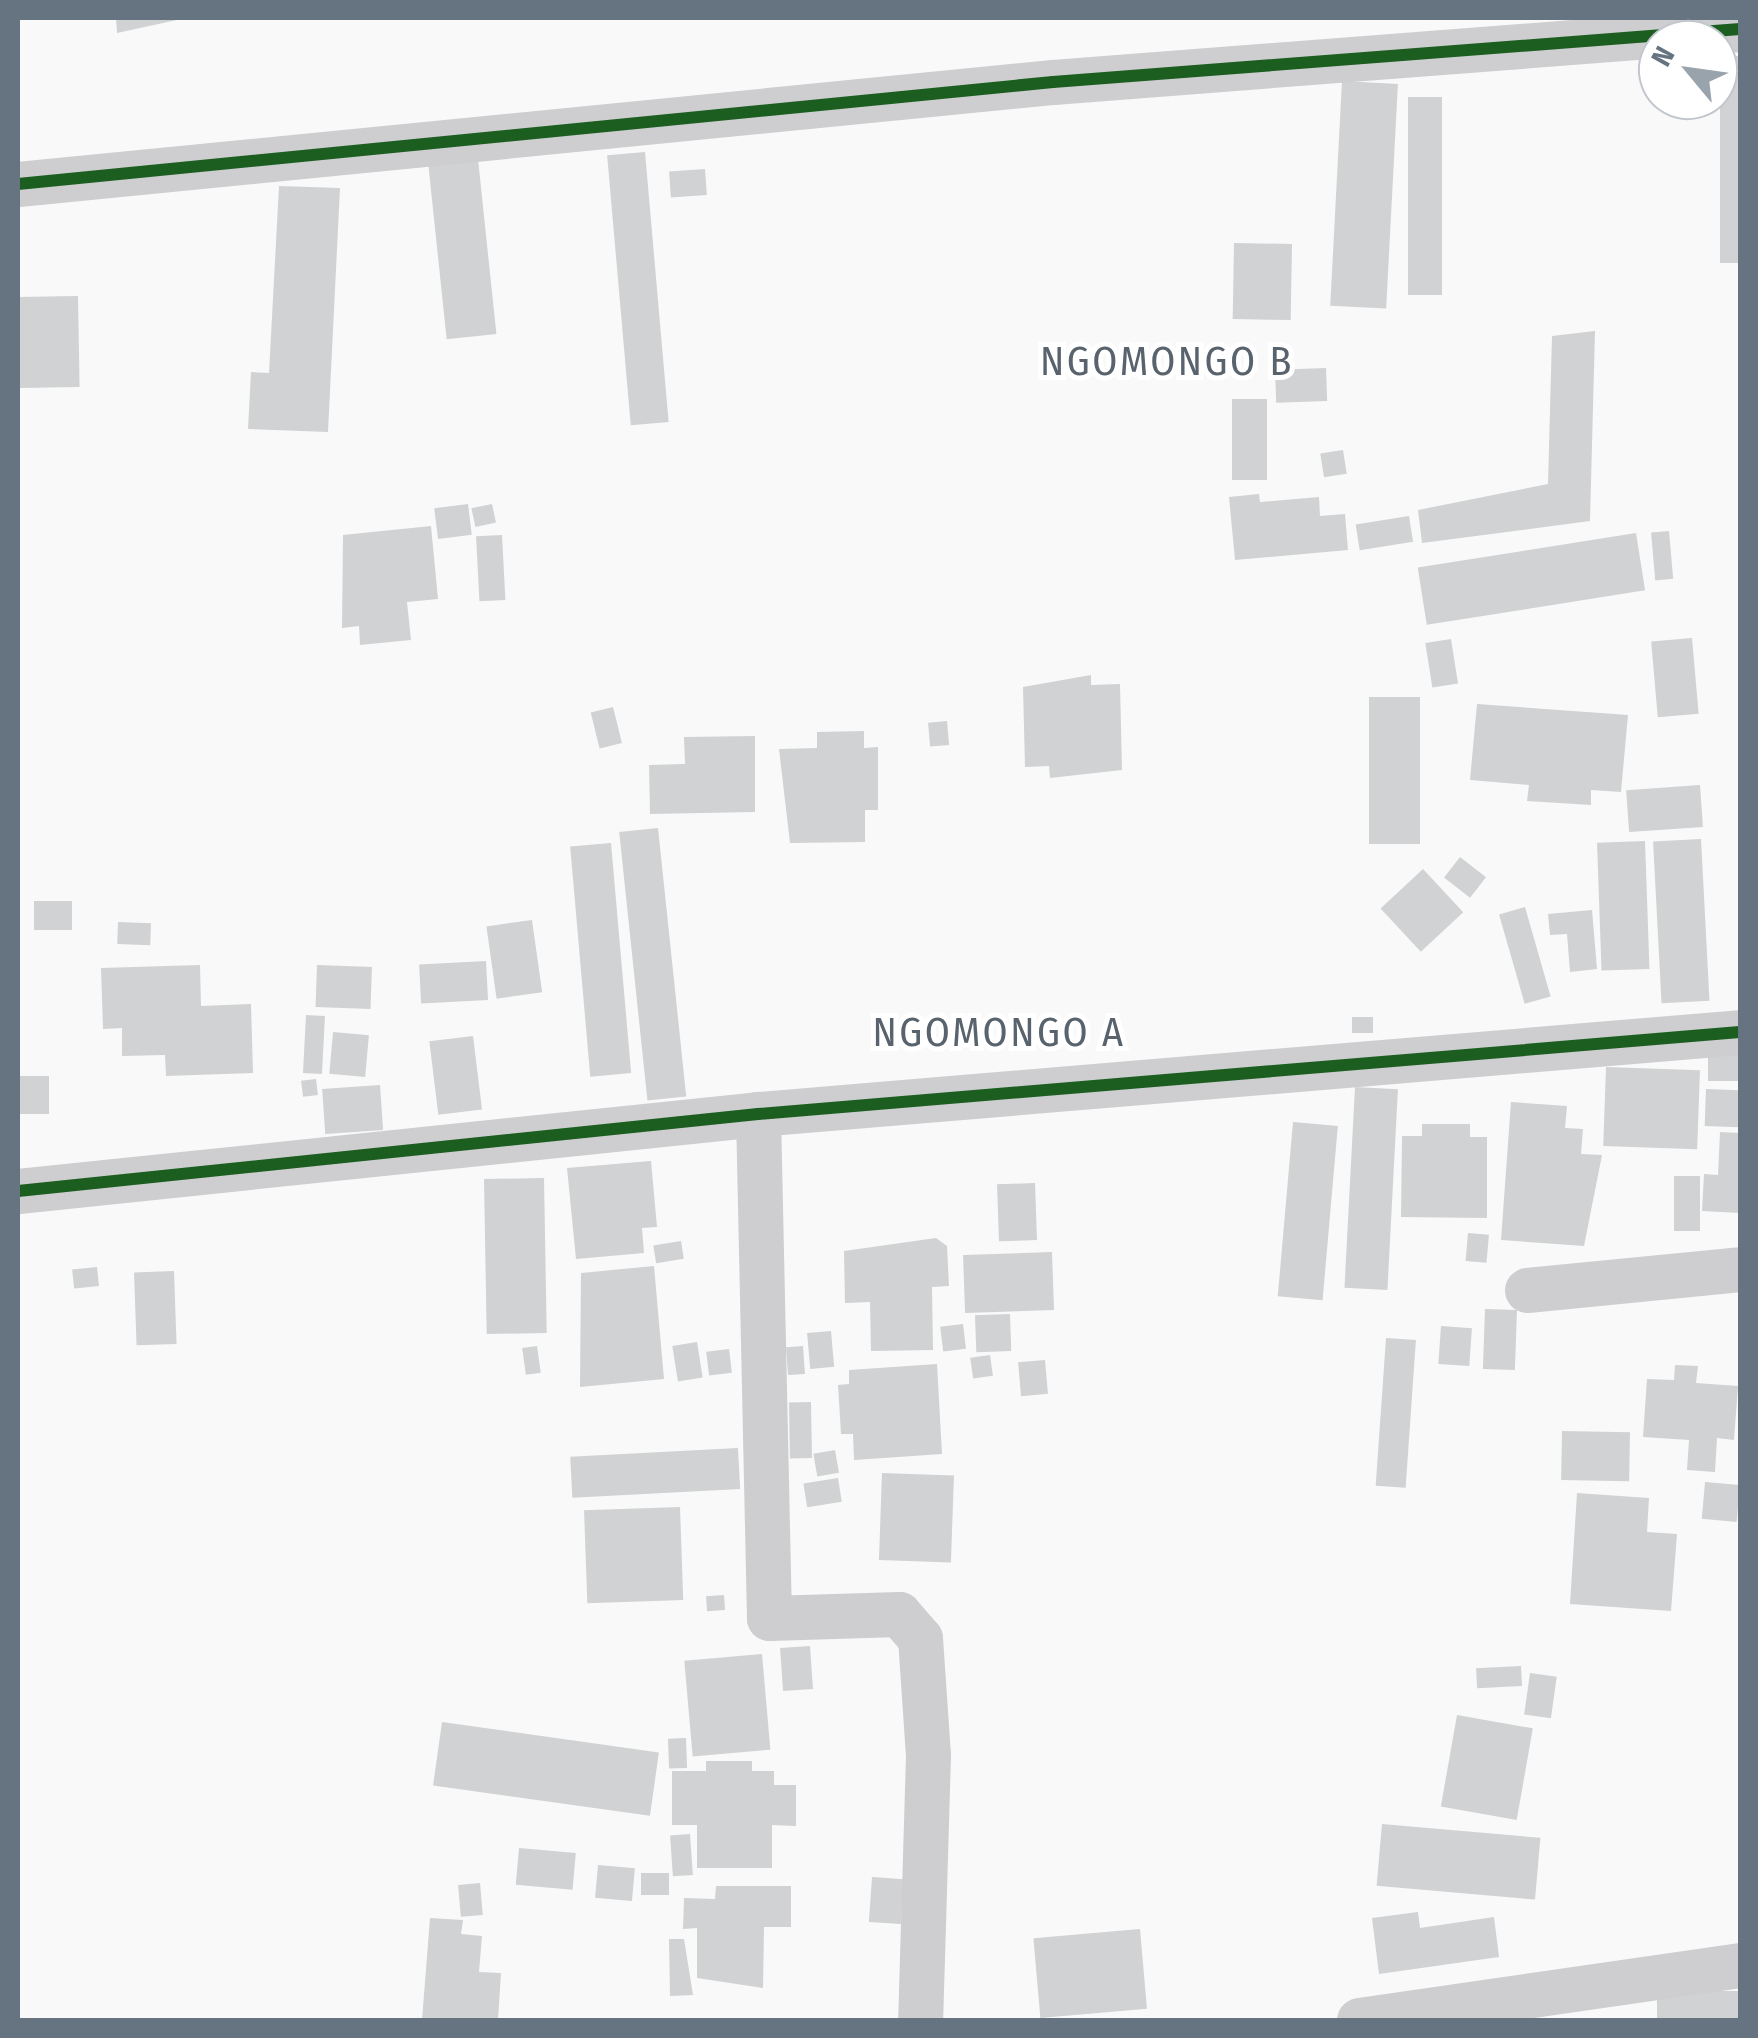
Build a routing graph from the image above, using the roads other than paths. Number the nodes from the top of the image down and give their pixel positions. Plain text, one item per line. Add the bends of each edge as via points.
1 (1740, 28) edge
2 (18, 184) edge
3 (1740, 1032) edge
4 (758, 1114) junction
5 (18, 1191) edge
6 (1740, 1269) edge
7 (1526, 1290) dead end
8 (1740, 1956) edge
9 (1740, 1965) edge
10 (920, 2020) edge
11 (1359, 2020) edge

1 - 2 street via 1034,84
3 - 4 street
4 - 5 street
4 - 10 street via 769,1618 900,1614 920,1638 928,1755
6 - 7 street
8 - 9 street
9 - 11 street

